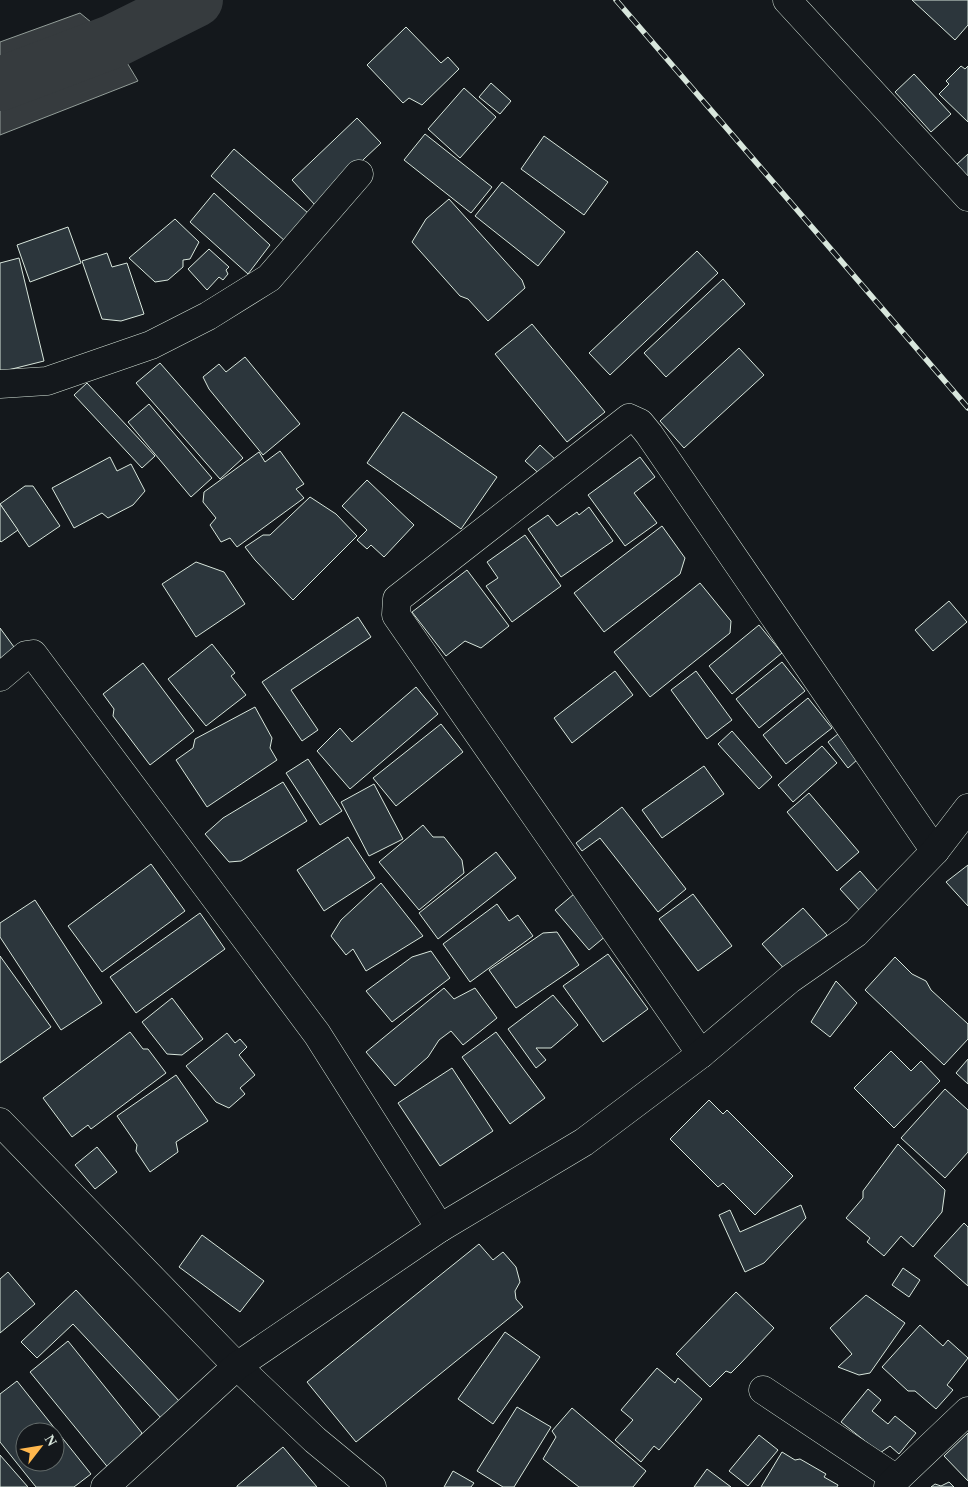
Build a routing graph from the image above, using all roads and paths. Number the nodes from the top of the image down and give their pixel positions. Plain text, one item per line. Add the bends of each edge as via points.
1 (787, 0) edge
2 (359, 174) dead end
3 (968, 197) edge
4 (0, 384) edge
5 (0, 677) edge
6 (968, 808) edge
7 (935, 851) junction
8 (701, 1054) junction
9 (0, 1122) edge
10 (440, 1228) junction
11 (237, 1366) junction
12 (763, 1390) dead end
13 (968, 1411) edge
14 (891, 1482) edge
15 (105, 1487) edge
16 (372, 1487) edge

1 - 3 street
2 - 4 street via 269,278 208,316 151,345 47,381
5 - 10 street via 26,655 33,654 317,1034
6 - 7 street
7 - 8 street via 856,933 790,979
7 - 8 street via 649,434 635,420 629,418 397,599 396,615
8 - 10 street via 584,1142
9 - 11 street
10 - 11 street
11 - 15 street
11 - 16 street via 315,1440
12 - 14 street
13 - 14 street

